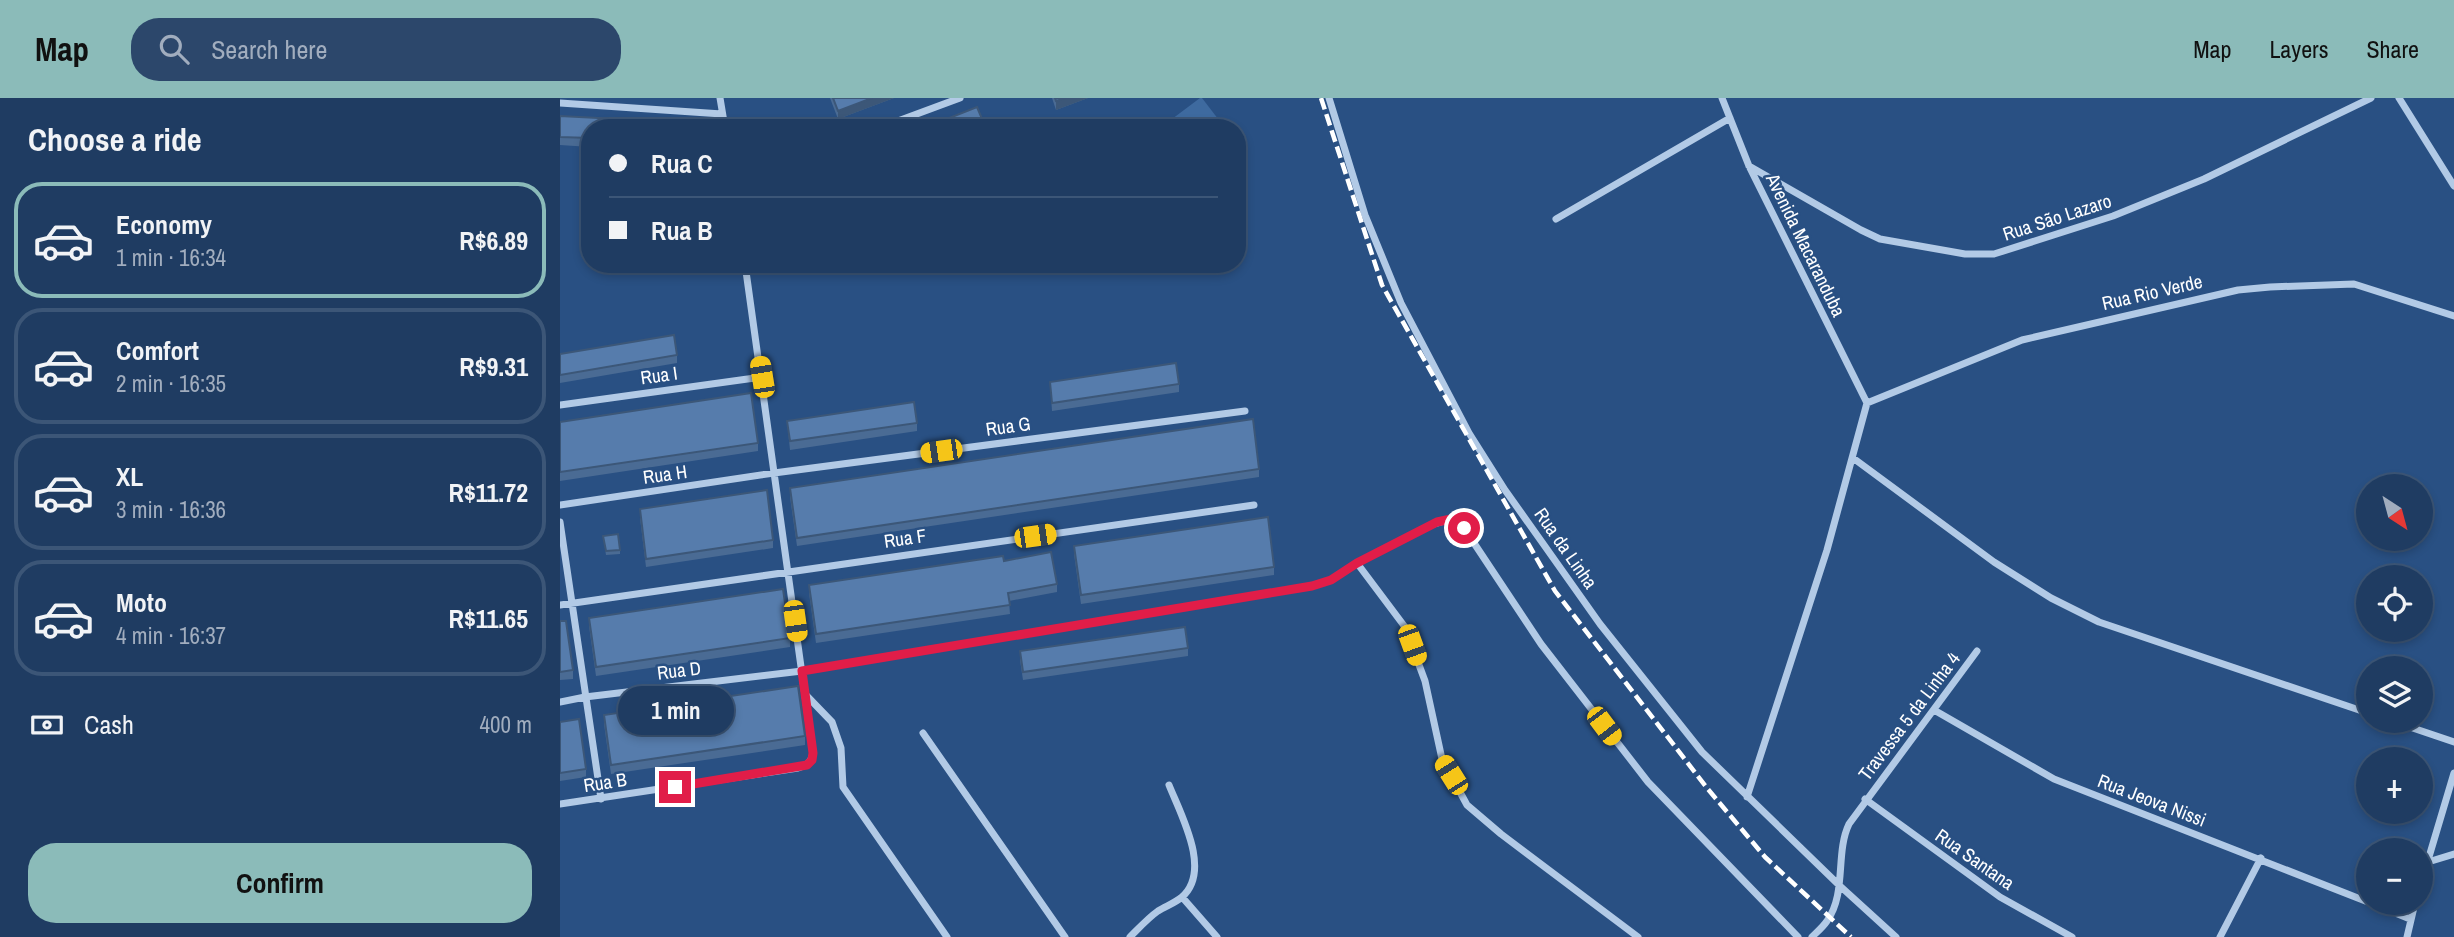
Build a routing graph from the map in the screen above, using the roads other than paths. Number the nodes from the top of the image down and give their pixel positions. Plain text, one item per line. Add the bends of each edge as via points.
1 (720, 98) edge
2 (960, 98) edge
3 (1329, 98) edge
4 (1722, 98) edge
5 (2371, 98) edge
6 (2399, 98) edge
7 (560, 103) edge
8 (722, 114) junction
9 (1730, 118) junction
10 (723, 119) edge
11 (903, 119) edge
12 (1749, 166) junction
13 (2454, 186) edge
14 (1556, 219) dead end
15 (746, 273) edge
16 (2454, 316) edge
17 (762, 377) junction
18 (1867, 403) junction
19 (560, 405) edge
20 (1245, 411) dead end
21 (1853, 458) junction
22 (774, 473) junction
23 (560, 505) edge
24 (1254, 505) dead end
25 (560, 522) edge
26 (1357, 563) junction
27 (788, 570) junction
28 (572, 603) junction
29 (560, 605) edge
30 (1977, 651) dead end
31 (802, 671) junction
32 (805, 694) junction
33 (585, 696) junction
34 (560, 702) edge
35 (2356, 709) edge
36 (1934, 710) junction
37 (923, 733) dead end
38 (2427, 733) edge
39 (2454, 742) edge
40 (2454, 773) edge
41 (1170, 785) dead end
42 (1747, 797) junction
43 (601, 799) junction
44 (1865, 799) junction
45 (560, 804) edge
46 (2433, 845) edge
47 (2454, 855) edge
48 (2261, 858) junction
49 (2433, 861) edge
50 (1840, 886) junction
51 (1182, 897) junction
52 (2356, 897) edge
53 (2400, 915) edge
54 (2411, 915) edge
55 (2410, 919) junction
56 (947, 937) edge
57 (1065, 937) edge
58 (1130, 937) edge
59 (1217, 937) edge
60 (1638, 937) edge
61 (1798, 937) edge
62 (1812, 937) edge
63 (1896, 937) edge
64 (2072, 937) edge
65 (2220, 937) edge
66 (2407, 937) edge

1 - 8 street
2 - 11 street
3 - 42 street, Rua da Linha via 1365,215 1401,303 1474,441 1600,624 1702,752
4 - 9 street, Avenida Macaranduba
5 - 12 street, Rua São Lazaro via 2193,183 2113,216 1994,254 1965,254 1880,239
6 - 13 street
7 - 8 street
8 - 10 street
9 - 12 street, Avenida Macaranduba
9 - 14 street
12 - 18 street, Avenida Macaranduba
15 - 17 street
16 - 18 street, Rua Rio Verde via 2354,284 2238,290 2022,340
17 - 19 street, Rua I
17 - 22 street
18 - 21 street
20 - 22 street, Rua G
21 - 35 street via 1994,562 2087,616
21 - 42 street
22 - 23 street, Rua H
22 - 27 street
24 - 27 street, Rua F
25 - 28 street
26 - 31 street, Rua D via 1312,586
26 - 60 street via 1405,627 1425,681 1441,759 1467,805
26 - 61 street, Rua D via 1431,525 1451,519 1464,528 1541,644 1648,782
27 - 28 street, Rua F
27 - 31 street
28 - 29 street, Rua F
28 - 33 street
30 - 36 street, Travessa 5 da Linha 4
31 - 32 street
31 - 33 street, Rua D
32 - 43 street, Rua B via 813,753 807,765
32 - 56 street via 832,722 841,748 843,787
33 - 34 street, Rua D
33 - 43 street
36 - 44 street, Travessa 5 da Linha 4
36 - 48 street, Rua Jeova Nissi via 2054,779
37 - 57 street
38 - 39 street
40 - 46 street
41 - 51 street via 1196,871
42 - 50 street, Rua da Linha
43 - 45 street, Rua B
44 - 50 street, Travessa 5 da Linha 4 via 1843,839
44 - 64 street, Rua Santana via 1989,889
47 - 49 street
48 - 52 street, Rua Jeova Nissi
48 - 65 street
50 - 62 street, Travessa 5 da Linha 4 via 1829,919
50 - 63 street, Rua da Linha
51 - 58 street
51 - 59 street
53 - 55 street, Rua Jeova Nissi
54 - 55 street
55 - 66 street

